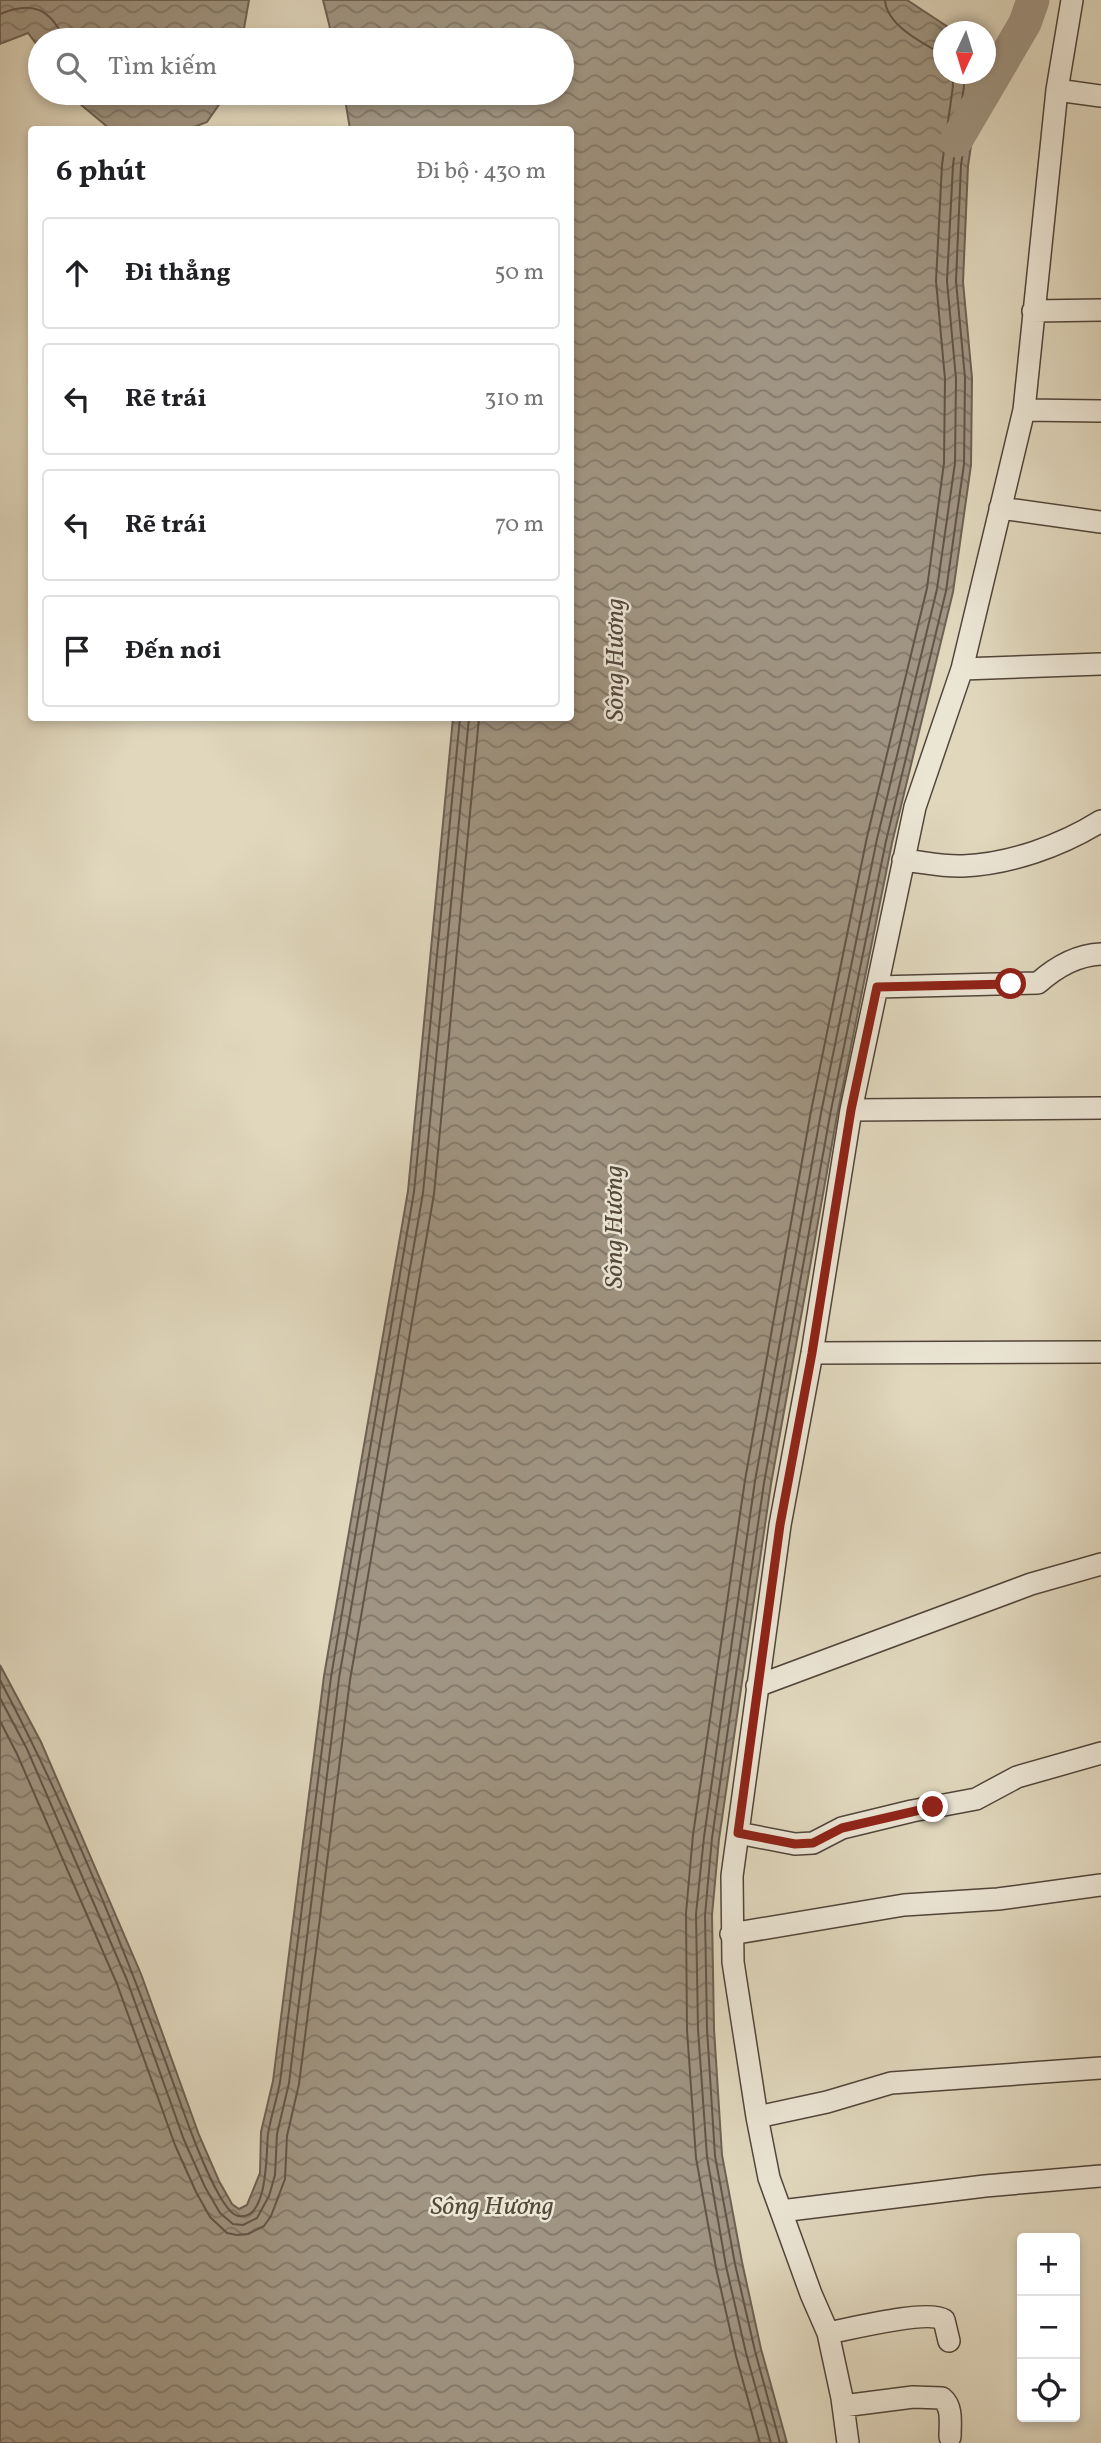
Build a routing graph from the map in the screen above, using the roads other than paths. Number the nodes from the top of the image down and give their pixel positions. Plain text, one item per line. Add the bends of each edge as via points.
1 (1072, 0) edge
2 (1057, 90) junction
3 (1101, 96) edge
4 (1101, 310) edge
5 (1033, 311) junction
6 (1024, 410) junction
7 (1101, 411) edge
8 (1000, 508) junction
9 (1101, 522) edge
10 (1101, 664) edge
11 (962, 669) junction
12 (1101, 821) edge
13 (904, 860) junction
14 (1101, 954) edge
15 (877, 987) junction
16 (1101, 1108) edge
17 (851, 1110) junction
18 (1101, 1352) edge
19 (812, 1353) junction
20 (1101, 1564) edge
21 (757, 1686) junction
22 (1101, 1753) edge
23 (738, 1833) junction
24 (1101, 1885) edge
25 (731, 1934) junction
26 (1101, 2068) edge
27 (757, 2117) junction
28 (1101, 2176) edge
29 (781, 2211) junction
30 (828, 2333) junction
31 (949, 2341) dead end
32 (844, 2406) junction
33 (950, 2437) dead end
34 (848, 2443) edge

1 - 2 street
2 - 3 street
2 - 5 street
4 - 5 street
5 - 6 street
6 - 7 street
6 - 8 street
8 - 9 street
8 - 11 street
10 - 11 street
11 - 13 street via 915,807
12 - 13 street via 1047,848 984,864
13 - 15 street
14 - 15 street via 1055,967 1038,983
15 - 17 street
16 - 17 street
17 - 19 street
18 - 19 street
19 - 21 street via 780,1525
20 - 21 street via 1031,1584
21 - 23 street
22 - 23 street via 1017,1777 976,1799 842,1828 813,1843
23 - 25 street
24 - 25 street via 998,1899 904,1905
25 - 27 street
26 - 27 street via 891,2083
27 - 29 street
28 - 29 street
29 - 30 street
30 - 31 street via 936,2316 944,2320
30 - 32 street
32 - 33 street via 942,2398 950,2408
32 - 34 street

